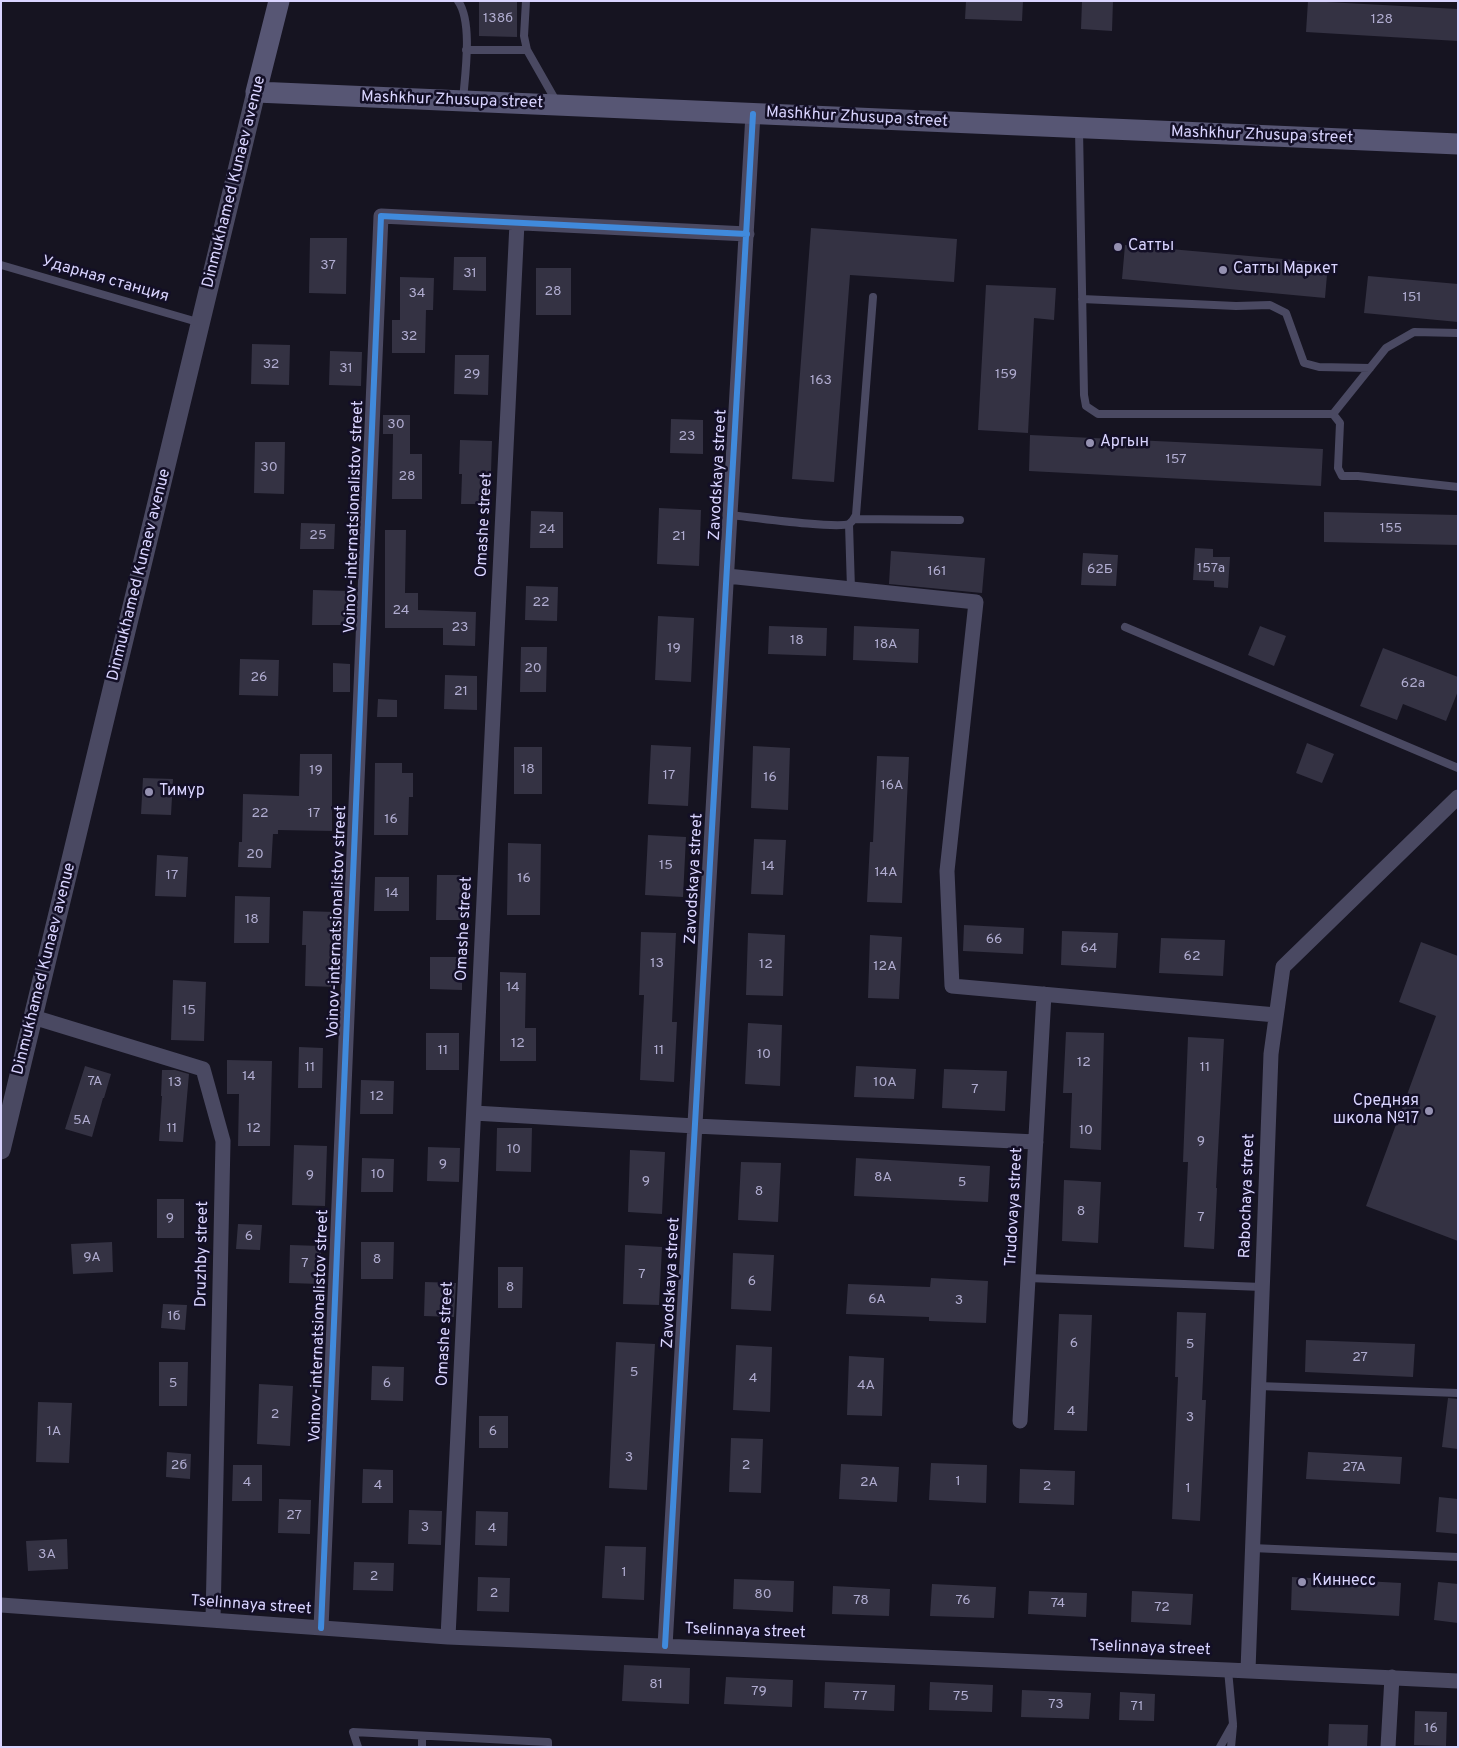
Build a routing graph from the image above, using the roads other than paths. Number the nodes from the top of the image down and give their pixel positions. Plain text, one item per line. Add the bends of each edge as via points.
1 (279, 1) edge
2 (458, 1) edge
3 (526, 1) edge
4 (466, 50) junction
5 (527, 50) junction
6 (256, 92) junction
7 (463, 101) junction
8 (558, 105) junction
9 (753, 114) junction
10 (1078, 128) junction
11 (1458, 144) edge
12 (517, 223) junction
13 (746, 234) junction
14 (1, 266) edge
15 (873, 297) dead end
16 (1082, 299) junction
17 (201, 322) junction
18 (1458, 334) edge
19 (1370, 368) junction
20 (1333, 414) junction
21 (1458, 487) edge
22 (730, 515) junction
23 (960, 520) dead end
24 (852, 521) junction
25 (727, 576) junction
26 (851, 589) junction
27 (1125, 627) dead end
28 (1458, 768) edge
29 (1458, 797) edge
30 (1044, 994) junction
31 (1276, 1015) junction
32 (33, 1017) junction
33 (474, 1113) junction
34 (695, 1126) junction
35 (1036, 1142) junction
36 (1, 1150) edge
37 (1028, 1278) junction
38 (1262, 1287) junction
39 (1258, 1386) junction
40 (1458, 1393) edge
41 (1020, 1421) dead end
42 (1252, 1548) junction
43 (1458, 1558) edge
44 (1, 1605) edge
45 (213, 1620) junction
46 (321, 1628) junction
47 (448, 1637) junction
48 (665, 1646) junction
49 (1228, 1670) junction
50 (1248, 1670) junction
51 (1392, 1677) junction
52 (1458, 1681) edge
53 (1233, 1724) junction
54 (422, 1736) junction
55 (481, 1743) edge
56 (358, 1747) edge
57 (422, 1747) edge
58 (548, 1747) edge
59 (1220, 1747) edge
60 (1231, 1747) edge
61 (1388, 1747) edge

1 - 6 main road, Dinmukhamed Kunaev avenue
2 - 4 lane via 466,18
3 - 5 lane via 524,36
4 - 5 lane
4 - 7 lane
5 - 8 lane
6 - 7 main road, Mashkhur Zhusupa street
6 - 17 street, Dinmukhamed Kunaev avenue
7 - 8 main road, Mashkhur Zhusupa street
8 - 9 main road, Mashkhur Zhusupa street
9 - 10 main road, Mashkhur Zhusupa street
9 - 13 street, Zavodskaya street
10 - 11 main road, Mashkhur Zhusupa street
10 - 16 lane
12 - 13 street
12 - 33 street, Omashe street
12 - 46 street, Voinov-internatsionalistov street via 381,216
13 - 22 street, Zavodskaya street
14 - 17 lane, Ударная станция
15 - 24 lane via 856,515
16 - 19 lane via 1270,306 1286,313 1304,363 1319,367
16 - 20 lane via 1084,395 1086,406 1098,414
17 - 32 street, Dinmukhamed Kunaev avenue
18 - 19 lane via 1414,332 1386,348
19 - 20 lane
20 - 21 lane via 1340,423 1338,468 1342,476
22 - 24 lane via 829,525
22 - 25 street, Zavodskaya street
23 - 24 lane
24 - 26 lane
25 - 26 street
25 - 34 street, Zavodskaya street
26 - 30 street via 976,602 948,871 952,986
27 - 28 lane
29 - 31 street, Rabochaya street via 1282,967
30 - 31 street
30 - 35 street, Trudovaya street
31 - 38 street, Rabochaya street via 1271,1054
32 - 36 street, Dinmukhamed Kunaev avenue
32 - 45 street, Druzhby street via 203,1069 223,1141
33 - 34 street
33 - 47 street, Omashe street
34 - 35 street
34 - 48 street, Zavodskaya street
35 - 37 street, Trudovaya street
37 - 38 lane
37 - 41 street, Trudovaya street
38 - 39 street, Rabochaya street
39 - 40 lane
39 - 42 street, Rabochaya street
42 - 43 lane
42 - 50 street, Rabochaya street
44 - 45 street, Tselinnaya street
45 - 46 street, Tselinnaya street
46 - 47 street, Tselinnaya street
47 - 48 street, Tselinnaya street
48 - 49 street, Tselinnaya street
49 - 50 street, Tselinnaya street
49 - 53 lane
50 - 51 street, Tselinnaya street
51 - 52 street, Tselinnaya street
51 - 61 street
53 - 59 lane
53 - 60 lane
54 - 55 lane
54 - 56 lane via 353,1732
54 - 57 lane
55 - 58 lane via 548,1742

